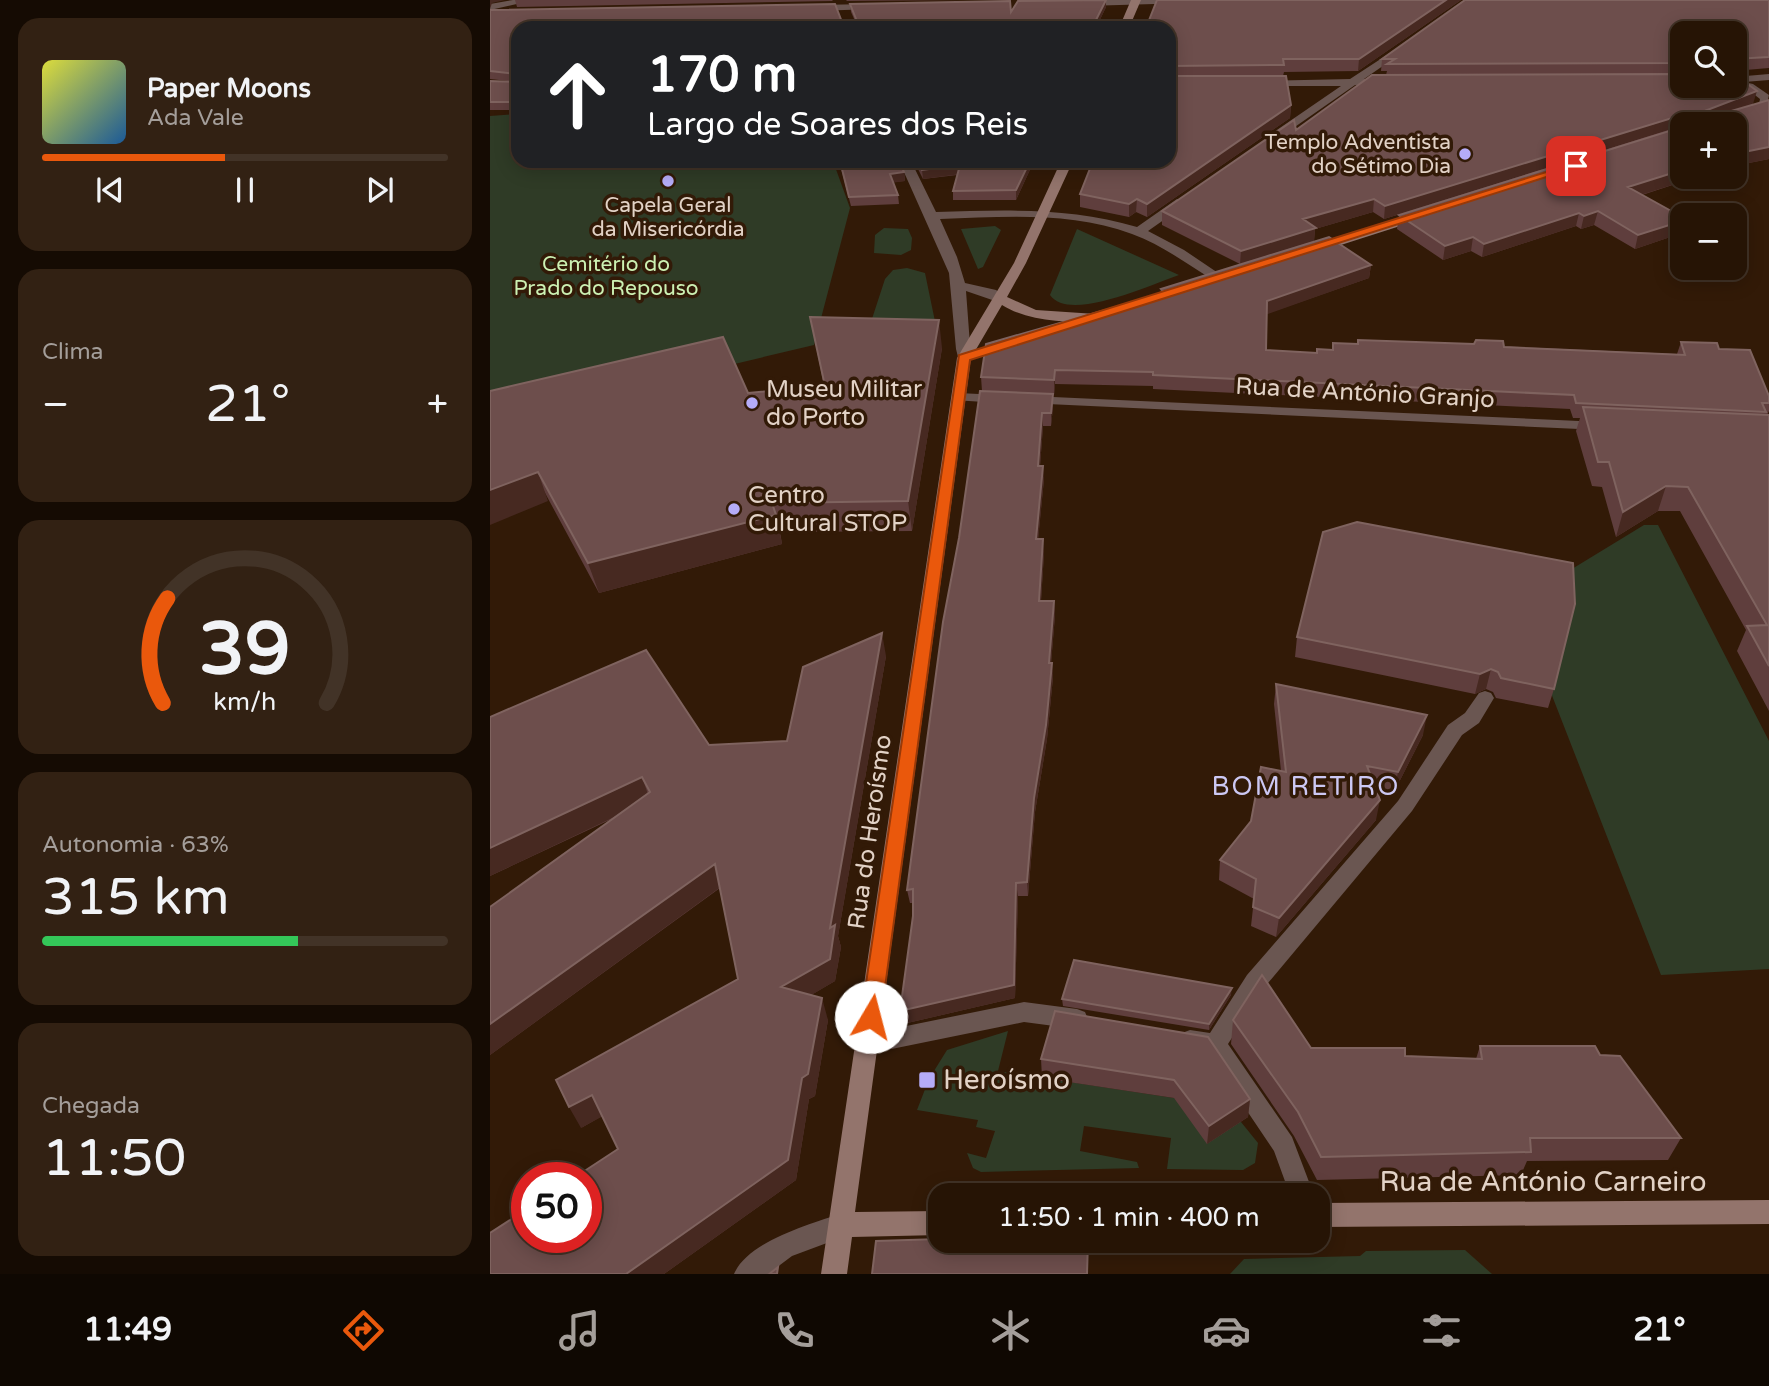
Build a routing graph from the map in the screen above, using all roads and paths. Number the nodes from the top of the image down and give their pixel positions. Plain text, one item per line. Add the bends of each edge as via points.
1 (529, 0) edge
2 (1189, 0) edge
3 (1136, 1) edge
4 (1066, 4) edge
5 (490, 7) edge
6 (885, 7) edge
7 (801, 9) edge
8 (843, 9) edge
9 (490, 13) edge
10 (514, 14) edge
11 (1127, 21) edge
12 (1416, 38) edge
13 (1769, 77) edge
14 (1747, 80) edge
15 (1352, 82) junction
16 (1393, 82) edge
17 (1251, 83) edge
18 (1747, 85) edge
19 (1765, 106) edge
20 (1746, 112) edge
21 (1264, 144) edge
22 (908, 168) edge
23 (1064, 168) edge
24 (1186, 198) edge
25 (1430, 212) edge
26 (1044, 215) junction
27 (931, 216) junction
28 (1139, 232) junction
29 (1297, 254) edge
30 (1221, 279) edge
31 (959, 286) junction
32 (1001, 299) junction
33 (1046, 331) edge
34 (988, 349) edge
35 (964, 358) junction
36 (958, 397) junction
37 (1620, 427) edge
38 (1485, 698) edge
39 (1100, 1023) edge
40 (1164, 1035) edge
41 (867, 1044) junction
42 (1215, 1044) junction
43 (1298, 1183) edge
44 (1769, 1212) edge
45 (1330, 1215) edge
46 (928, 1223) edge
47 (842, 1225) junction
48 (747, 1274) edge
49 (834, 1274) edge

1 - 5 street
2 - 3 street
3 - 4 street
3 - 11 main road
6 - 8 street
7 - 8 street
9 - 10 street
12 - 15 street
13 - 14 street
15 - 16 street
15 - 17 street
15 - 21 street
18 - 19 street via 1766,98
19 - 20 main road
22 - 27 street
23 - 26 main road
24 - 28 street
25 - 29 main road
26 - 27 street
26 - 28 street via 1092,219
26 - 32 main road
27 - 31 street
28 - 30 street
31 - 32 street
31 - 35 street via 958,332
32 - 33 main road via 1046,315 1102,316
32 - 35 main road
34 - 35 main road
35 - 36 main road, Rua do Heroísmo
36 - 37 street, Rua de António Granjo
36 - 41 main road, Rua do Heroísmo
38 - 42 street via 1472,718 1455,730 1405,806 1255,982
39 - 41 street via 1024,1012
40 - 42 street
41 - 47 main road, Rua do Heroísmo
42 - 43 street via 1284,1145
44 - 45 main road, Rua de António Carneiro
46 - 47 main road
47 - 48 street via 784,1247
47 - 49 main road, Rua do Heroísmo

